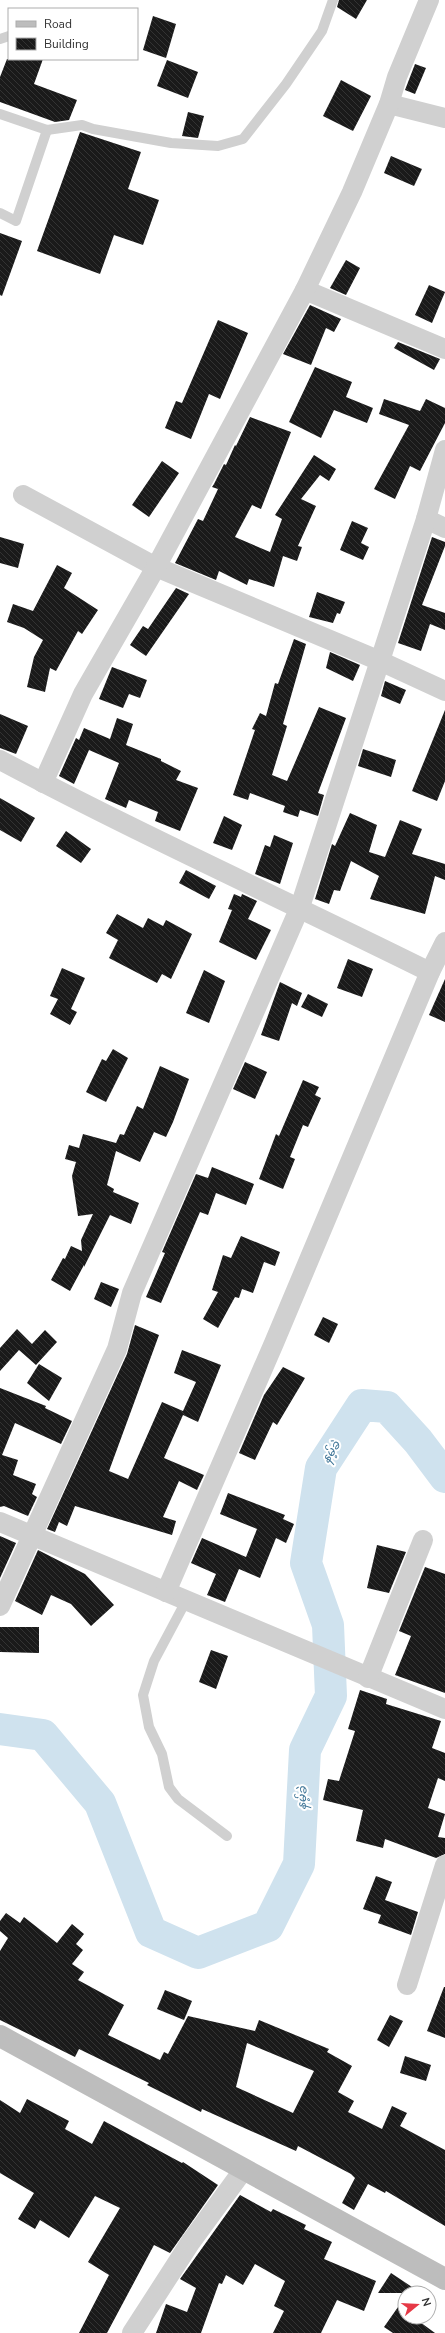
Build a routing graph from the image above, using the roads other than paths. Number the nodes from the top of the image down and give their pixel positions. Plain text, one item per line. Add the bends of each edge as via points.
1 (333, 0) edge
2 (429, 0) edge
3 (389, 104) junction
4 (0, 114) edge
5 (445, 118) edge
6 (46, 130) junction
7 (0, 213) edge
8 (305, 290) junction
9 (445, 350) edge
10 (445, 450) edge
11 (23, 495) dead end
12 (426, 520) junction
13 (445, 528) edge
14 (156, 567) junction
15 (380, 661) junction
16 (445, 691) edge
17 (0, 760) edge
18 (43, 782) junction
19 (300, 907) junction
20 (445, 942) edge
21 (430, 972) junction
22 (0, 1522) edge
23 (31, 1536) junction
24 (423, 1540) dead end
25 (166, 1592) junction
26 (186, 1601) junction
27 (0, 1606) edge
28 (368, 1678) junction
29 (445, 1709) edge
30 (227, 1836) dead end
31 (445, 1865) edge
32 (407, 1985) dead end
33 (0, 2036) edge
34 (244, 2169) junction
35 (445, 2279) edge
36 (132, 2333) edge

1 - 6 lane via 322,30 286,84 243,139 218,146 171,143 82,125
2 - 3 street via 397,77
3 - 5 street
3 - 8 street via 352,192
4 - 6 lane
6 - 7 lane via 16,221
8 - 9 street
8 - 14 street
10 - 12 street
11 - 14 street
12 - 13 street
12 - 15 street
14 - 15 street
14 - 18 street via 83,694
15 - 16 street
15 - 19 street
17 - 18 street
18 - 19 street via 100,813
19 - 21 street
19 - 23 street via 132,1293 117,1349
20 - 21 street
21 - 25 street
22 - 23 street
23 - 25 street
23 - 27 street
24 - 28 street
25 - 26 street
26 - 28 street
26 - 30 lane via 154,1662 143,1695 149,1727 162,1754 169,1787 178,1799
28 - 29 street
31 - 32 street
33 - 34 main road
34 - 35 main road
34 - 36 street via 190,2243

